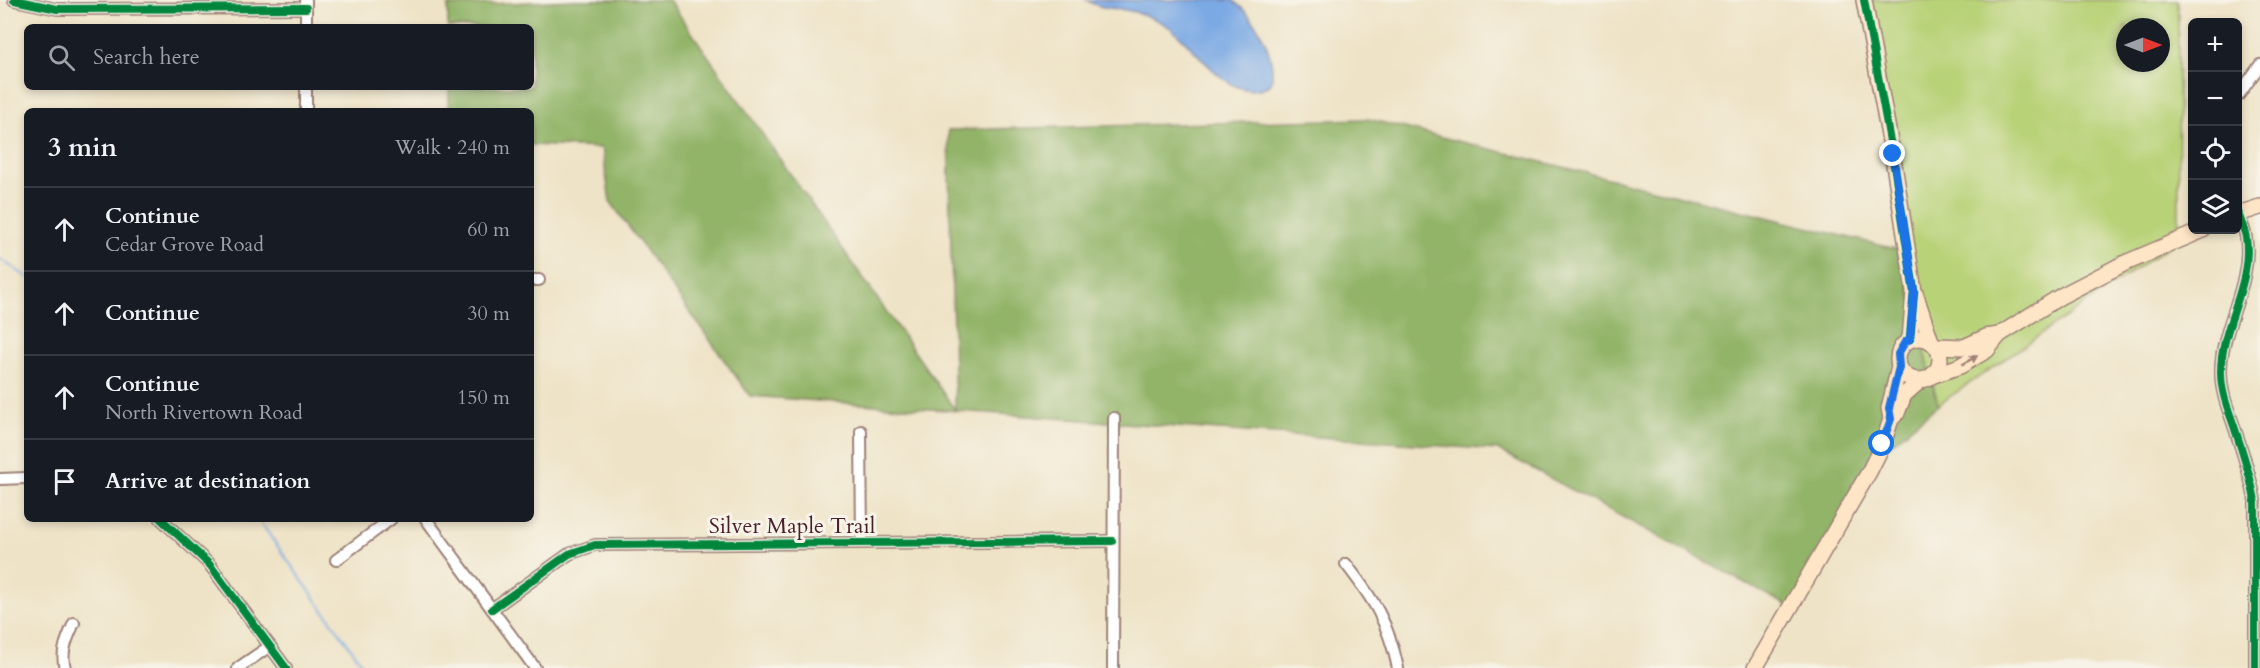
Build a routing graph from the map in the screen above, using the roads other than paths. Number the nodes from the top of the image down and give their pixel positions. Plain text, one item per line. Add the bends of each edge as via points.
1 (14, 0) edge
2 (1864, 0) edge
3 (306, 4) edge
4 (306, 24) edge
5 (2260, 64) edge
6 (306, 90) edge
7 (2242, 90) edge
8 (306, 108) edge
9 (2260, 207) edge
10 (2242, 213) edge
11 (2242, 226) edge
12 (2194, 234) edge
13 (1914, 291) junction
14 (1999, 335) junction
15 (1910, 339) junction
16 (1933, 344) junction
17 (1899, 367) junction
18 (1928, 378) junction
19 (1114, 418) dead end
20 (1891, 419) junction
21 (861, 431) dead end
22 (24, 478) edge
23 (0, 479) edge
24 (164, 522) edge
25 (387, 522) edge
26 (428, 522) edge
27 (1112, 541) junction
28 (862, 542) junction
29 (336, 560) dead end
30 (1346, 564) dead end
31 (2258, 570) edge
32 (492, 609) junction
33 (74, 623) dead end
34 (270, 646) junction
35 (65, 668) edge
36 (238, 668) edge
37 (286, 668) edge
38 (535, 668) edge
39 (1113, 668) edge
40 (1398, 668) edge
41 (1755, 668) edge
42 (2255, 668) edge

1 - 3 street via 57,9
2 - 13 main road
3 - 4 street
5 - 7 street
6 - 8 street
9 - 10 main road
11 - 31 street via 2246,260 2222,350 2221,375 2223,395 2252,481
12 - 14 main road via 2061,296
13 - 15 main road
13 - 16 main road
14 - 16 main road via 1964,346
18 -> 14 main road via 1987,350
15 - 16 main road via 1925,338
15 - 17 main road via 1898,354
16 - 18 main road via 1940,357 1938,370
17 - 18 main road via 1908,378
17 - 20 main road via 1889,408
18 - 20 main road via 1904,395
19 - 27 street
20 - 41 main road via 1869,472
21 - 28 street
22 - 23 street
24 - 34 street via 210,565
25 - 29 street
26 - 32 street
27 - 28 street, Silver Maple Trail
27 - 39 street
28 - 32 street, Silver Maple Trail via 595,544 569,555
30 - 40 street via 1380,612
31 - 42 street
32 - 38 street
33 - 35 street via 64,644
34 - 36 street
34 - 37 street

